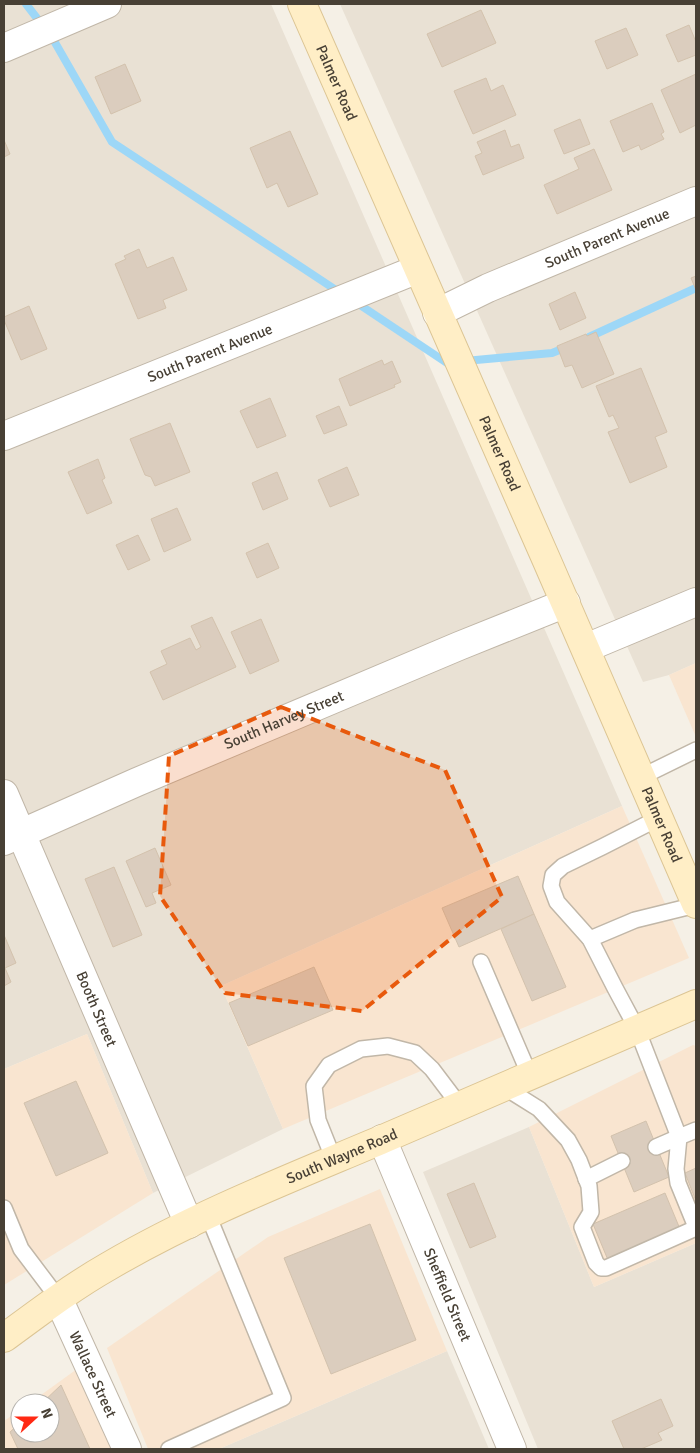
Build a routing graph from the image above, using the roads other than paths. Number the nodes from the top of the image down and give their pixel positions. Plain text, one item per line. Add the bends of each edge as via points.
1 (107, 4) edge
2 (302, 4) edge
3 (4, 48) edge
4 (696, 201) edge
5 (418, 269) junction
6 (437, 313) junction
7 (4, 436) edge
8 (696, 602) edge
9 (566, 603) junction
10 (586, 648) junction
11 (696, 750) edge
12 (641, 777) junction
13 (4, 794) edge
14 (659, 818) junction
15 (12, 837) edge
16 (696, 905) edge
17 (590, 939) junction
18 (482, 962) dead end
19 (696, 1004) edge
20 (638, 1029) junction
21 (530, 1076) junction
22 (504, 1087) junction
23 (460, 1106) junction
24 (696, 1130) edge
25 (679, 1137) junction
26 (382, 1139) junction
27 (656, 1147) dead end
28 (334, 1160) junction
29 (622, 1161) dead end
30 (586, 1179) junction
31 (4, 1208) edge
32 (198, 1219) junction
33 (696, 1228) edge
34 (58, 1298) junction
35 (4, 1338) edge
36 (127, 1449) edge
37 (169, 1449) edge
38 (512, 1449) edge

1 - 3 street
2 - 5 street, Palmer Road
4 - 6 street, South Parent Avenue via 488,288
5 - 6 street, Palmer Road
5 - 7 street, South Parent Avenue
6 - 9 street, Palmer Road
8 - 10 street
9 - 10 street, Palmer Road
9 - 15 street, South Harvey Street
10 - 12 street, Palmer Road
11 - 12 lane
12 - 14 street, Palmer Road
13 - 15 street, Booth Street
14 - 16 street, Palmer Road
14 - 17 lane via 562,866 553,875 550,886 556,902
15 - 32 street, Booth Street
16 - 17 lane via 635,920
17 - 20 lane
18 - 21 lane
19 - 20 street, South Wayne Road
20 - 21 street, South Wayne Road
20 - 25 lane
21 - 22 street, South Wayne Road
22 - 23 street, South Wayne Road
22 - 30 lane via 539,1109 568,1140
23 - 26 street, South Wayne Road
23 - 28 lane via 432,1069 415,1053 388,1046 361,1049 329,1065 314,1086 318,1120
24 - 25 lane
25 - 27 lane
25 - 33 lane via 678,1183
26 - 28 street, South Wayne Road
26 - 38 street, Sheffield Street
28 - 32 street, South Wayne Road
29 - 30 lane
30 - 33 lane via 591,1212 582,1227 601,1268
31 - 34 lane via 21,1249
32 - 34 street, South Wayne Road via 109,1266
32 - 37 lane via 283,1398
34 - 35 street, South Wayne Road
34 - 36 street, Wallace Street

